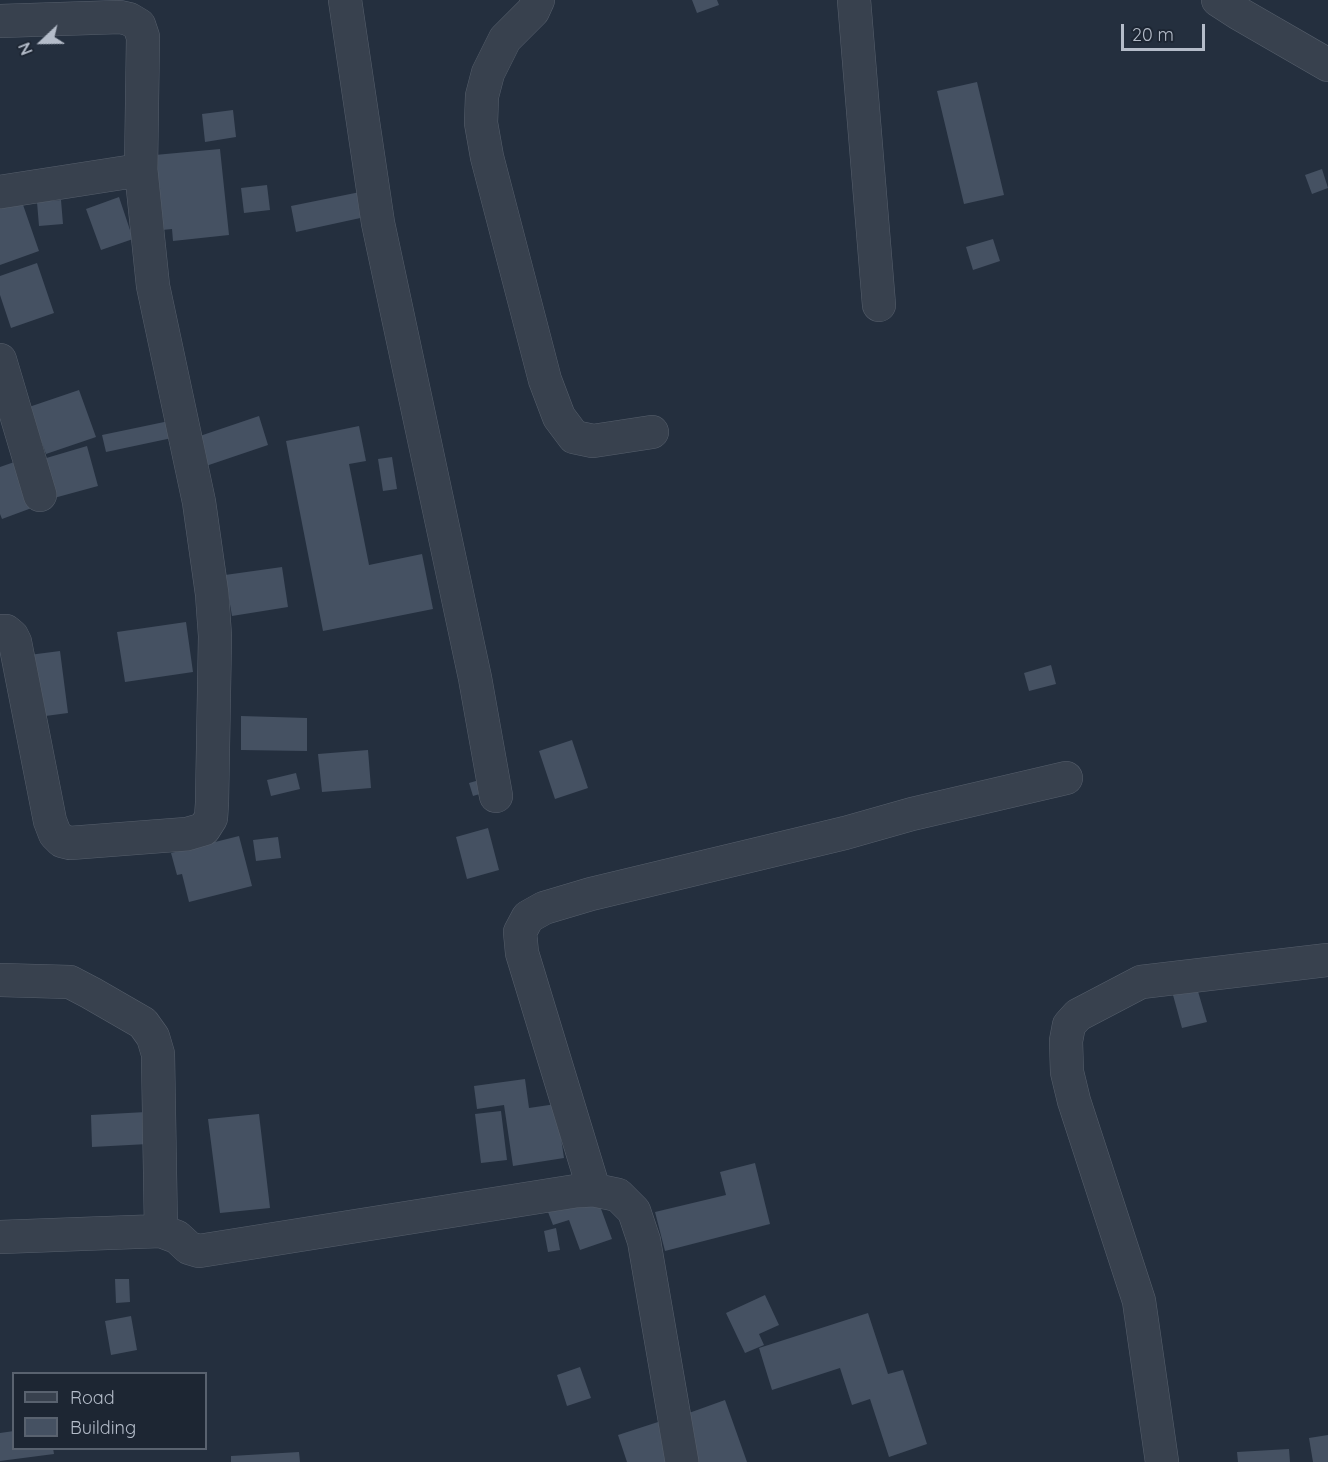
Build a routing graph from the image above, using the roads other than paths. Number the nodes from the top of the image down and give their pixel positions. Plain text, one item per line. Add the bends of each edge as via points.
1 (345, 0) edge
2 (538, 0) edge
3 (855, 0) edge
4 (1218, 0) edge
5 (0, 21) edge
6 (1328, 65) edge
7 (141, 170) junction
8 (0, 192) edge
9 (879, 305) dead end
10 (0, 360) edge
11 (652, 432) dead end
12 (40, 495) dead end
13 (0, 631) edge
14 (1066, 778) dead end
15 (496, 796) dead end
16 (1328, 960) edge
17 (0, 980) edge
18 (594, 1190) junction
19 (161, 1231) junction
20 (0, 1237) edge
21 (682, 1462) edge
22 (1162, 1462) edge

1 - 15 street via 378,223
2 - 11 street via 533,11 505,39 488,73 481,123 544,380 559,417 574,437 593,441
3 - 9 street
4 - 6 street
5 - 7 street via 105,16 129,19 139,25 143,37
7 - 8 street
7 - 13 street via 153,286 199,502 212,594 212,803 211,818 204,830 62,841 50,821 15,642 6,631
10 - 12 street
14 - 18 street via 591,894 528,917 520,932 522,953
16 - 22 street via 1140,982 1078,1015 1069,1025 1066,1072 1139,1301
17 - 19 street via 69,982 143,1023 153,1037 158,1054
18 - 19 street via 199,1251
18 - 21 street via 618,1195 634,1211 644,1241
19 - 20 street

